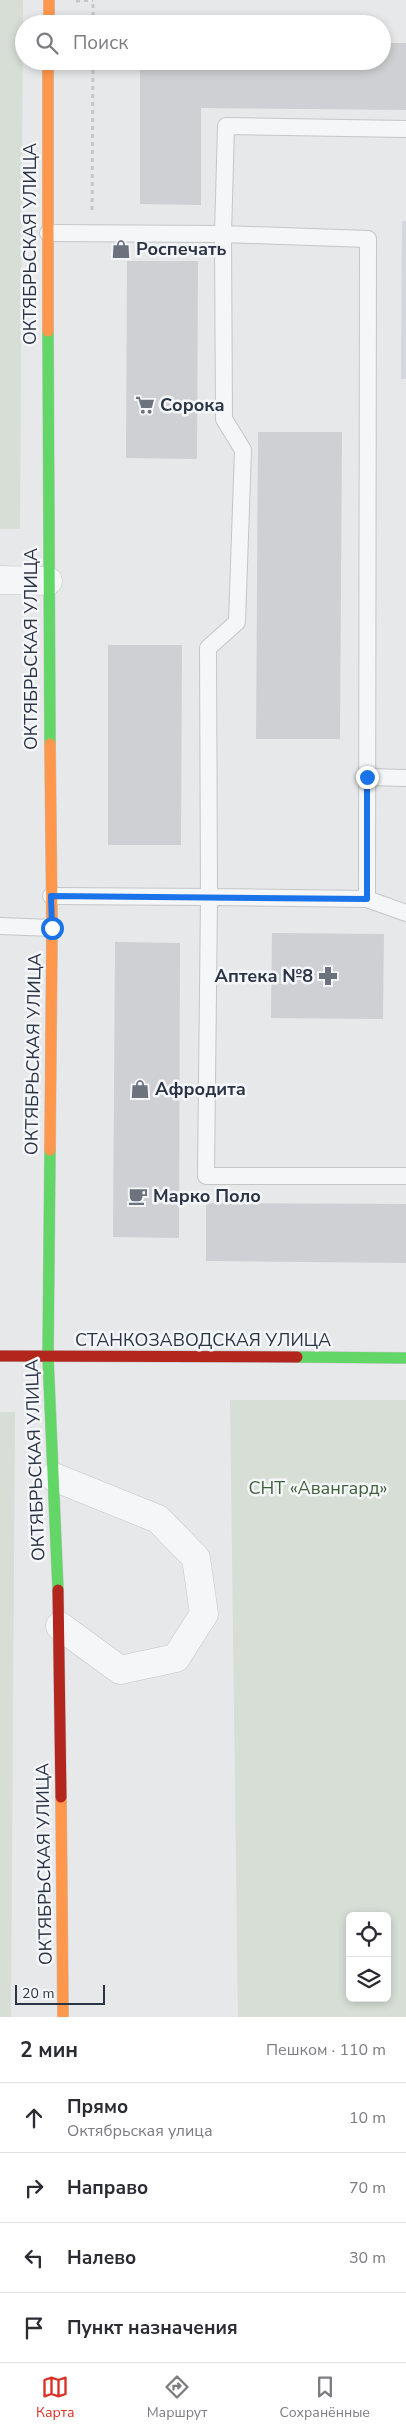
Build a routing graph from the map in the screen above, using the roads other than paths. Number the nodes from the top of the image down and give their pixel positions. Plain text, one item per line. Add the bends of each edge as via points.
1 (49, 0) edge
2 (49, 15) edge
3 (48, 70) edge
4 (406, 129) edge
5 (48, 233) junction
6 (223, 234) junction
7 (0, 580) edge
8 (48, 581) junction
9 (367, 777) junction
10 (406, 778) edge
11 (51, 896) junction
12 (209, 897) junction
13 (367, 899) junction
14 (406, 913) edge
15 (0, 926) edge
16 (52, 928) junction
17 (406, 1176) edge
18 (0, 1356) edge
19 (48, 1357) junction
20 (406, 1358) edge
21 (54, 1477) junction
22 (60, 1626) junction
23 (63, 2017) edge

1 - 2 main road
3 - 5 main road, ОКТЯБРЬСКАЯ УЛИЦА
4 - 6 lane via 226,126
5 - 6 lane
5 - 8 main road, ОКТЯБРЬСКАЯ УЛИЦА
6 - 9 lane via 368,239
6 - 12 lane via 224,419 243,450 237,622 208,648
7 - 8 street
8 - 11 main road, ОКТЯБРЬСКАЯ УЛИЦА
9 - 10 lane
9 - 13 lane
11 - 12 lane
11 - 16 main road, ОКТЯБРЬСКАЯ УЛИЦА
12 - 13 lane
12 - 17 lane via 206,1176
13 - 14 lane
15 - 16 lane
16 - 19 main road, ОКТЯБРЬСКАЯ УЛИЦА
18 - 19 main road, СТАНКОЗАВОДСКАЯ УЛИЦА
19 - 20 main road, СТАНКОЗАВОДСКАЯ УЛИЦА
19 - 21 main road, ОКТЯБРЬСКАЯ УЛИЦА
21 - 22 main road, ОКТЯБРЬСКАЯ УЛИЦА
21 - 22 street via 158,1519 196,1558 204,1614 176,1658 120,1670
22 - 23 main road, ОКТЯБРЬСКАЯ УЛИЦА

